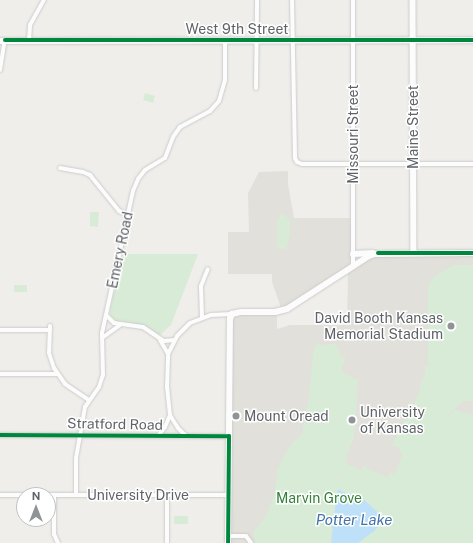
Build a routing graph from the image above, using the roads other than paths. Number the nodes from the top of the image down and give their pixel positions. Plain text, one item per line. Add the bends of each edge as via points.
1 (44, 0) edge
2 (257, 0) edge
3 (292, 0) edge
4 (353, 0) edge
5 (413, 0) edge
6 (2, 40) edge
7 (29, 40) junction
8 (225, 40) junction
9 (257, 40) junction
10 (293, 40) junction
11 (353, 40) junction
12 (413, 40) junction
13 (473, 40) edge
14 (0, 70) edge
15 (256, 88) dead end
16 (353, 164) junction
17 (413, 164) junction
18 (473, 164) edge
19 (60, 168) dead end
20 (128, 216) junction
21 (378, 253) junction
22 (414, 253) junction
23 (473, 253) edge
24 (353, 254) junction
25 (353, 267) junction
26 (208, 269) dead end
27 (232, 314) junction
28 (106, 315) junction
29 (202, 317) junction
30 (120, 325) junction
31 (0, 330) edge
32 (102, 338) junction
33 (160, 339) junction
34 (175, 339) junction
35 (168, 354) junction
36 (0, 374) edge
37 (57, 374) junction
38 (89, 400) junction
39 (170, 416) junction
40 (0, 435) edge
41 (80, 435) junction
42 (158, 436) junction
43 (186, 436) junction
44 (229, 436) junction
45 (0, 495) edge
46 (16, 495) edge
47 (56, 495) edge
48 (76, 495) junction
49 (167, 495) junction
50 (229, 495) junction
51 (54, 527) edge
52 (228, 536) junction
53 (58, 543) edge
54 (167, 543) edge
55 (228, 543) edge
56 (251, 543) edge

1 - 7 street via 30,25
2 - 9 street
3 - 10 street
4 - 11 street, Missouri Street
5 - 12 street, Maine Street
6 - 7 street, West 9th Street
6 - 14 street
7 - 8 street, West 9th Street
8 - 9 street, West 9th Street
8 - 20 street, Emery Road via 225,80 219,101 210,111 180,128 173,137 165,158 141,174 133,191
9 - 10 street, West 9th Street
9 - 15 street
10 - 11 street, West 9th Street
10 - 16 street via 295,158 297,162
11 - 12 street, West 9th Street
11 - 16 street, Missouri Street
12 - 13 street, West 9th Street
12 - 17 street, Maine Street
16 - 17 street
16 - 24 street, Missouri Street
17 - 18 street
17 - 22 street, Maine Street
19 - 20 street via 90,175 119,212
20 - 28 street, Emery Road
21 - 22 street
21 - 24 street
21 - 25 street via 368,256
22 - 23 street
24 - 25 street, Missouri Street
25 - 27 street via 284,310
26 - 29 street via 201,286
27 - 29 street
27 - 44 street
28 - 30 street
28 - 32 street, Emery Road
29 - 34 street via 186,326
30 - 32 street
30 - 33 street via 143,327
31 - 37 street via 50,328 50,356
32 - 38 street, Emery Road via 103,375
33 - 34 street
33 - 35 street
34 - 35 street
35 - 39 street via 167,387
36 - 37 street
37 - 38 street via 71,390
38 - 41 street, Emery Road via 85,407
39 - 42 street
39 - 43 street
40 - 41 street, Stratford Road
41 - 42 street, Stratford Road
41 - 48 street, Emery Road via 76,458
42 - 43 street, Stratford Road
43 - 44 street, Stratford Road
44 - 50 street
45 - 46 street
47 - 48 street, University Drive
48 - 49 street, University Drive
49 - 50 street, University Drive
49 - 54 street
50 - 52 street
51 - 53 street
52 - 55 street
52 - 56 street via 246,536

